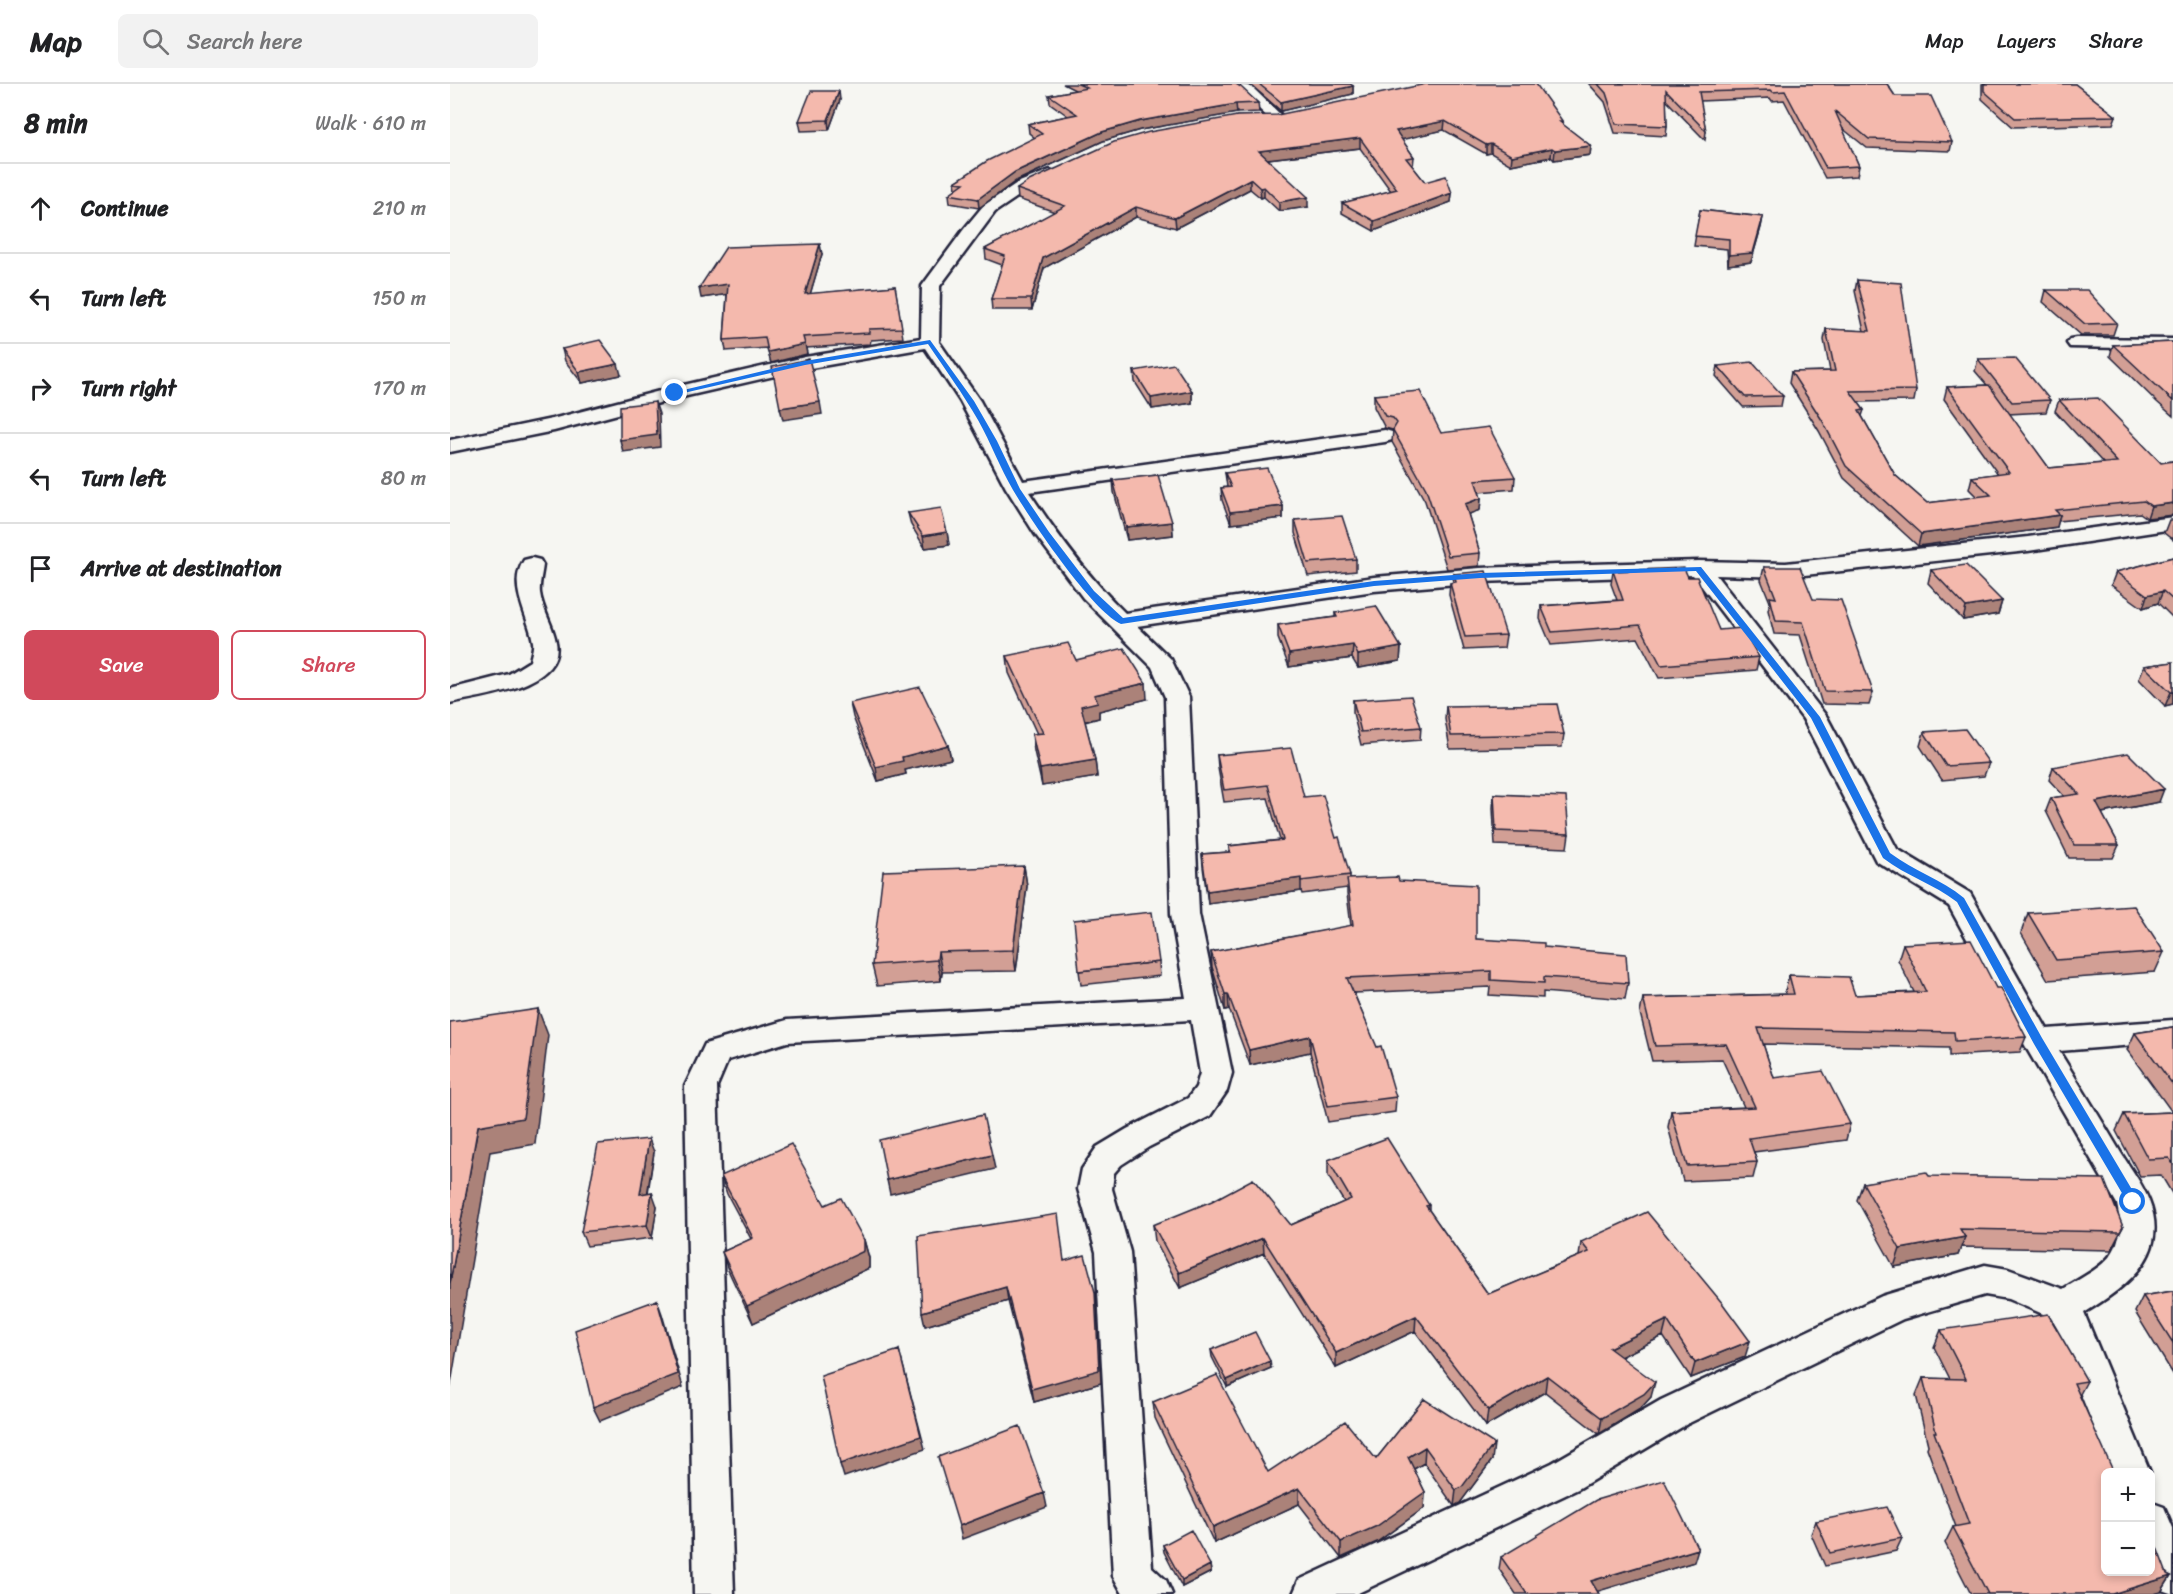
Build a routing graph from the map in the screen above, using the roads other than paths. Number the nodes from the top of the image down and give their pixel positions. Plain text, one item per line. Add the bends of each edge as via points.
1 (1233, 84) edge
2 (1247, 119) edge
3 (1070, 165) edge
4 (930, 342) junction
5 (2076, 343) dead end
6 (2173, 344) edge
7 (1385, 435) dead end
8 (450, 446) edge
9 (1016, 489) junction
10 (2173, 523) edge
11 (532, 565) dead end
12 (1699, 568) junction
13 (1121, 621) junction
14 (450, 696) edge
15 (1204, 1008) junction
16 (2173, 1031) edge
17 (2038, 1041) junction
18 (2064, 1307) junction
19 (2129, 1468) edge
20 (2152, 1522) edge
21 (2173, 1575) edge
22 (714, 1594) edge
23 (1152, 1594) edge
24 (1313, 1594) edge

1 - 2 street via 1287,115
3 - 4 street via 1004,198 970,232 931,286
4 - 8 street via 805,363 554,425
4 - 9 street via 970,401
5 - 6 street
7 - 9 street
9 - 13 street via 1091,593
10 - 12 street via 2028,544 1786,570
11 - 14 street via 529,593 545,644 541,664 518,679
12 - 13 street via 1480,575 1374,584
12 - 17 street via 1815,717 1886,855 1960,900
13 - 15 street via 1163,664 1177,697 1185,914
15 - 22 street via 787,1030 716,1052 700,1086
15 - 23 street via 1216,1073 1212,1091 1199,1107 1109,1156 1098,1169 1095,1189 1113,1252 1133,1576
16 - 17 street
17 - 18 street via 2133,1202 2139,1220 2133,1255 2115,1274
18 - 19 street
18 - 24 street via 2008,1284 1984,1281 1894,1306 1674,1412 1565,1476
20 - 21 street

